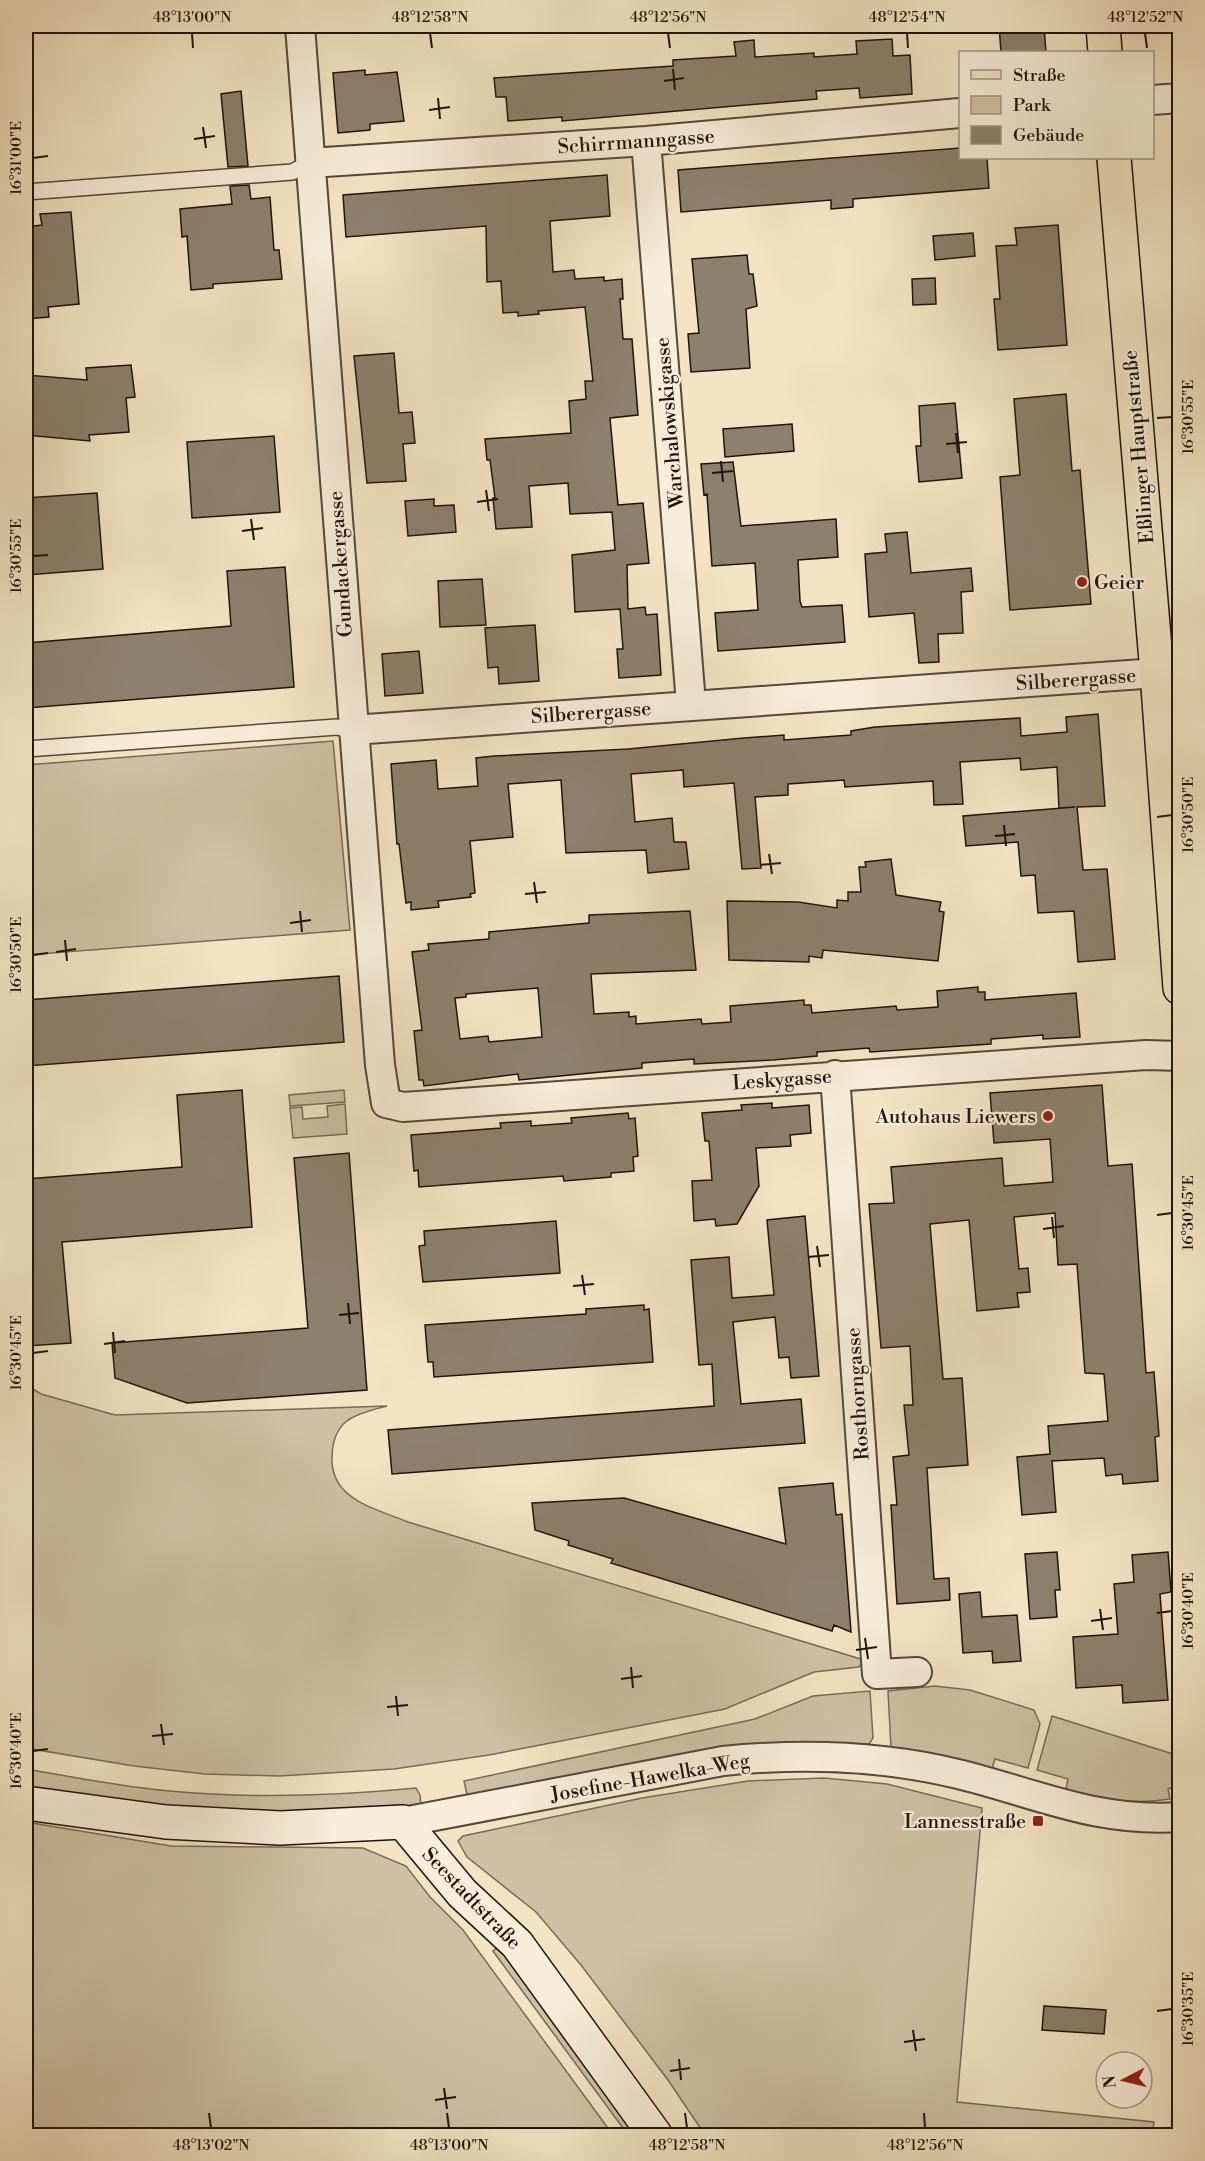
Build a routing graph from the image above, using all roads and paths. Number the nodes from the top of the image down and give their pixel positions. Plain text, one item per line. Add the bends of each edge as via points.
1 (300, 26) edge
2 (1103, 26) edge
3 (1105, 51) edge
4 (1179, 98) edge
5 (1154, 100) edge
6 (959, 113) edge
7 (646, 141) junction
8 (1114, 159) edge
9 (310, 163) junction
10 (26, 192) edge
11 (1157, 673) junction
12 (691, 704) junction
13 (353, 730) junction
14 (26, 749) edge
15 (1179, 988) edge
16 (1179, 1056) edge
17 (835, 1075) junction
18 (386, 1103) joint
19 (917, 1672) dead end
20 (26, 1803) edge
21 (1179, 1817) edge
22 (403, 1822) junction
23 (656, 2136) edge

1 - 9 street, Gundackergasse
2 - 3 main road
4 - 5 street
6 - 7 street, Schirrmanngasse
7 - 9 street, Schirrmanngasse
7 - 12 street, Warchalowskigasse
8 - 11 main road, Eßlinger Hauptstraße
9 - 10 lane via 292,172
9 - 13 street, Gundackergasse
11 - 12 street, Silberergasse
11 - 15 main road, Eßlinger Hauptstraße
12 - 13 street, Silberergasse
13 - 14 lane, Silberergasse via 337,727
13 - 18 street, Gundackergasse
16 - 17 street, Leskygasse
17 - 18 street, Leskygasse via 403,1107
17 - 19 street, Rosthorngasse via 877,1674
20 - 22 street via 166,1822 248,1827
21 - 22 street, Josefine-Hawelka-Weg via 1090,1812 959,1774 883,1759 769,1756 723,1761
22 - 23 street, Seestadtstraße via 462,1893 518,1944

